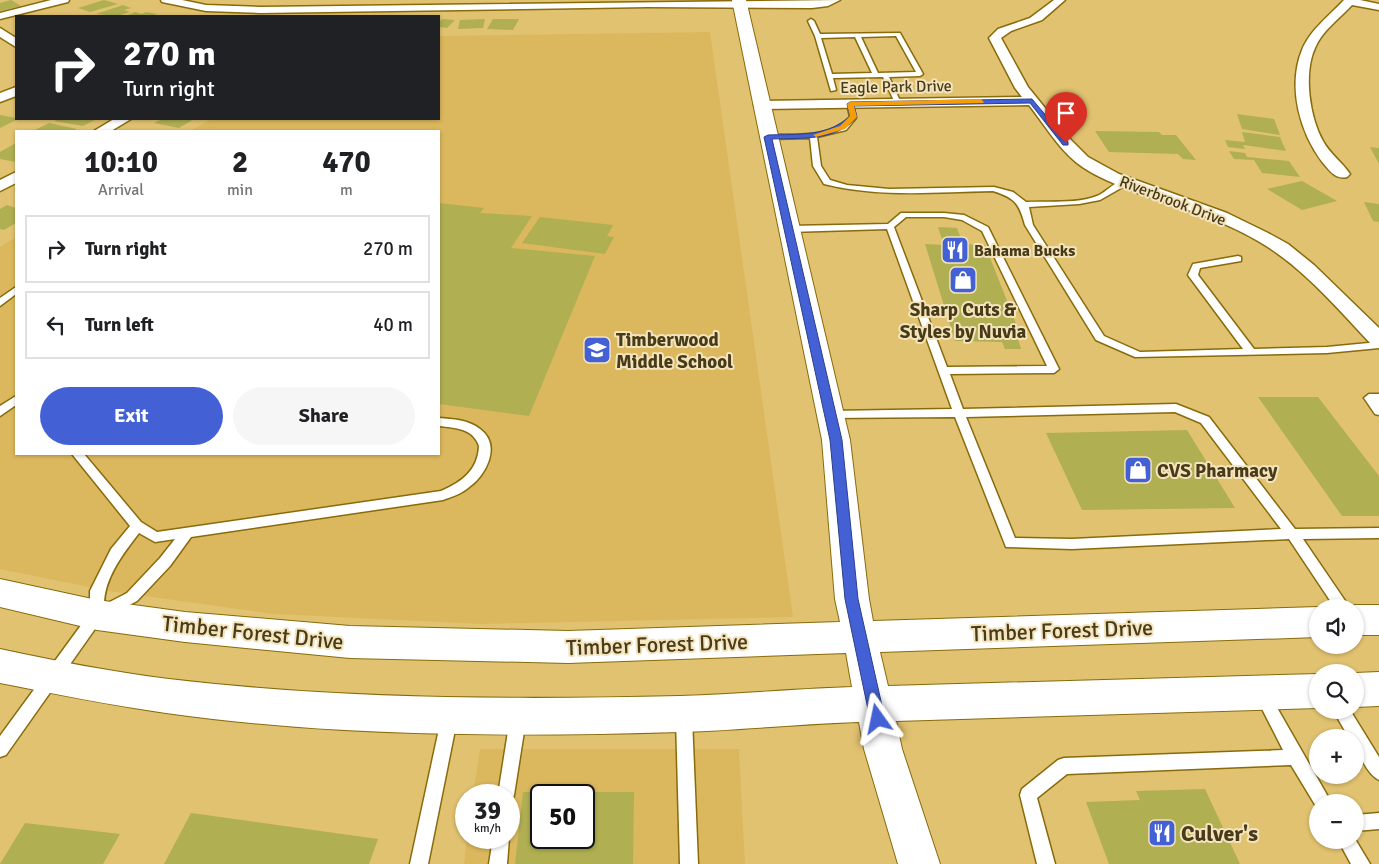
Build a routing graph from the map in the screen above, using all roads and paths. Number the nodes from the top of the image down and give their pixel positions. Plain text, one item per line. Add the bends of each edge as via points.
1 (64, 0) edge
2 (166, 0) edge
3 (835, 0) edge
4 (1060, 0) edge
5 (1350, 1) edge
6 (614, 2) edge
7 (739, 3) edge
8 (1379, 7) edge
9 (0, 16) edge
10 (811, 21) dead end
11 (857, 35) junction
12 (818, 36) junction
13 (876, 75) junction
14 (885, 75) junction
15 (830, 76) junction
16 (1003, 88) dead end
17 (1022, 88) junction
18 (887, 89) junction
19 (910, 89) dead end
20 (815, 90) dead end
21 (838, 90) joint
22 (15, 91) edge
23 (777, 91) dead end
24 (0, 98) edge
25 (759, 98) junction
26 (1032, 101) junction
27 (898, 103) junction
28 (850, 104) junction
29 (122, 120) edge
30 (103, 130) edge
31 (813, 136) junction
32 (768, 137) junction
33 (1342, 174) dead end
34 (15, 178) edge
35 (1125, 182) junction
36 (0, 186) edge
37 (1024, 205) junction
38 (890, 226) junction
39 (789, 229) junction
40 (1238, 259) dead end
41 (15, 291) edge
42 (0, 303) edge
43 (1379, 340) edge
44 (1379, 346) edge
45 (1251, 352) junction
46 (944, 371) junction
47 (1379, 398) edge
48 (15, 401) edge
49 (1379, 411) edge
50 (0, 412) edge
51 (959, 413) junction
52 (830, 415) junction
53 (440, 422) edge
54 (79, 455) edge
55 (137, 526) junction
56 (187, 533) junction
57 (1379, 533) edge
58 (1292, 534) junction
59 (0, 593) edge
60 (1337, 599) edge
61 (97, 615) junction
62 (1364, 620) edge
63 (1379, 620) edge
64 (1309, 622) edge
65 (860, 637) junction
66 (0, 666) edge
67 (50, 678) junction
68 (1379, 689) edge
69 (1364, 690) edge
70 (1309, 691) edge
71 (1261, 693) junction
72 (875, 704) junction
73 (684, 714) junction
74 (518, 715) junction
75 (450, 716) junction
76 (1347, 719) edge
77 (0, 749) edge
78 (1294, 757) junction
79 (1379, 772) edge
80 (508, 784) edge
81 (1318, 794) edge
82 (1379, 821) edge
83 (1364, 822) edge
84 (500, 849) edge
85 (1352, 849) edge
86 (419, 864) edge
87 (498, 864) edge
88 (689, 864) edge
89 (919, 864) edge
90 (1046, 864) edge
91 (1361, 864) edge

1 - 9 street
2 - 6 street via 206,8 260,10
3 - 7 street via 812,5
4 - 17 street, Riverbrook Drive via 1035,19 995,36
5 - 8 street
5 - 33 street via 1309,47 1303,82 1306,118 1313,137 1324,156
6 - 7 street
7 - 25 main road
10 - 12 lane
11 - 12 lane
11 - 13 lane
11 - 14 lane via 898,34 920,74
12 - 15 lane
13 - 14 lane
13 - 15 lane
14 - 18 lane
15 - 21 lane
16 - 17 street
17 - 26 street, Riverbrook Drive
18 - 19 street, Eagle Park Drive
18 - 27 lane
20 - 21 street, Eagle Park Drive
22 - 24 street
23 - 25 street
25 - 28 street, Eagle Park Drive
25 - 32 main road
26 - 27 street, Eagle Park Drive
26 - 35 street, Riverbrook Drive via 1074,153
27 - 28 street, Eagle Park Drive
28 - 31 lane via 854,117 842,128
29 - 30 street
31 - 32 lane
31 - 37 lane via 816,166 827,182 850,189 881,191 994,189 1010,194
32 - 39 main road
34 - 36 street
35 - 37 lane via 1100,198
35 - 43 street, Riverbrook Drive via 1238,225 1281,247 1308,269
37 - 45 lane via 1030,225 1100,338 1139,355
38 - 39 lane
38 - 46 lane
38 - 46 lane via 904,215 944,215 964,218 985,229 1054,369
39 - 52 main road
40 - 45 lane via 1196,266 1194,275
41 - 42 lane
44 - 45 lane
46 - 51 lane
47 - 49 lane via 1369,398
48 - 50 lane
51 - 52 lane
51 - 58 lane via 1176,408 1206,420
51 - 58 lane via 1011,543 1072,544
52 - 65 main road via 836,440 852,599
53 - 56 lane via 466,426 476,431 484,441 484,462 463,486 443,494
54 - 55 lane
55 - 56 lane via 155,537
55 - 61 lane via 116,553 97,591
56 - 61 lane via 132,597
57 - 58 lane
58 - 60 lane
59 - 61 main road, Timber Forest Drive
61 - 65 main road, Timber Forest Drive via 350,642 568,647
61 - 67 lane
62 - 63 main road
64 - 65 main road, Timber Forest Drive
65 - 72 main road
66 - 67 main road
67 - 75 main road via 178,697 305,709
67 - 77 lane
68 - 69 main road
70 - 71 main road
71 - 72 main road
71 - 78 lane
72 - 73 main road
72 - 89 main road via 883,749
73 - 74 main road
73 - 88 lane
74 - 75 main road
74 - 80 lane
75 - 86 lane
76 - 79 lane
78 - 81 lane
78 - 90 lane via 1064,766 1028,795
82 - 83 lane
84 - 87 lane
85 - 91 lane

